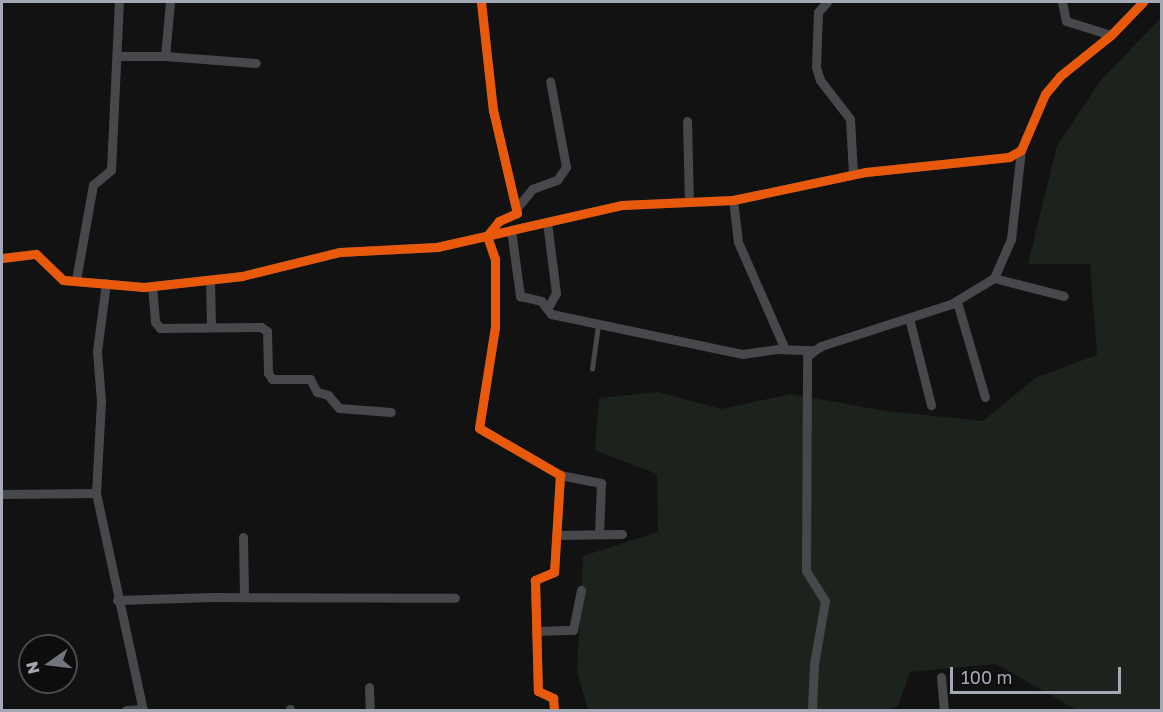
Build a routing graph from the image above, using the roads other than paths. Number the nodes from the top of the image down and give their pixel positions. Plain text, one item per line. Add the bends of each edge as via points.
1 (119, 2) edge
2 (170, 2) edge
3 (481, 2) edge
4 (827, 2) edge
5 (1062, 2) edge
6 (1143, 2) edge
7 (1111, 35) junction
8 (117, 56) junction
9 (165, 56) junction
10 (256, 63) dead end
11 (550, 81) dead end
12 (687, 121) dead end
13 (1021, 150) junction
14 (853, 174) junction
15 (733, 200) junction
16 (689, 202) junction
17 (516, 209) junction
18 (546, 222) junction
19 (512, 230) junction
20 (487, 236) junction
21 (2, 258) edge
22 (994, 278) junction
23 (76, 280) junction
24 (210, 280) junction
25 (106, 283) junction
26 (152, 286) junction
27 (1064, 296) dead end
28 (957, 302) junction
29 (547, 309) junction
30 (909, 318) junction
31 (598, 325) junction
32 (211, 327) junction
33 (785, 349) junction
34 (813, 350) junction
35 (592, 369) dead end
36 (986, 398) dead end
37 (931, 405) dead end
38 (391, 412) dead end
39 (560, 475) junction
40 (96, 492) junction
41 (2, 494) edge
42 (599, 534) junction
43 (622, 534) dead end
44 (556, 535) junction
45 (243, 537) dead end
46 (581, 590) dead end
47 (244, 597) junction
48 (455, 598) dead end
49 (117, 600) junction
50 (536, 631) junction
51 (942, 677) dead end
52 (369, 687) dead end
53 (143, 710) edge
54 (126, 711) edge
55 (370, 711) edge
56 (554, 711) edge
57 (812, 711) edge
58 (944, 711) edge

1 - 8 street
2 - 9 street
3 - 17 street via 493,110
4 - 14 street via 818,12 816,67 820,80 850,119
5 - 7 street via 1066,21
6 - 7 street
7 - 13 street via 1060,76 1045,94
8 - 9 street
8 - 23 street via 111,170 93,185
9 - 10 street
11 - 17 street via 566,167 557,180 532,189
12 - 16 street
13 - 14 street via 997,160
13 - 22 street via 1011,238
14 - 15 street
15 - 16 street
15 - 33 street via 738,242
16 - 18 street via 622,205
17 - 20 street via 515,216 499,221
18 - 19 street
18 - 29 street via 556,293
19 - 20 street
19 - 29 street via 520,296 539,300
20 - 24 street via 437,247 340,252
20 - 39 street via 495,259 495,327 479,428
21 - 23 street via 40,256 58,278
22 - 27 street
22 - 28 street
23 - 25 street
24 - 26 street
24 - 32 street
25 - 26 street
25 - 40 street via 97,351 101,401
26 - 32 street via 155,322 160,328
28 - 30 street
28 - 36 street
29 - 31 street via 554,315
30 - 34 street
30 - 37 street
31 - 33 street via 742,354
31 - 35 lane
32 - 38 street via 265,328 268,373 272,379 310,379 317,392 328,395 339,408
33 - 34 street
34 - 57 street via 807,356 806,570 825,601 814,664
39 - 42 street via 601,483
39 - 44 street
40 - 41 street
40 - 49 street
42 - 43 street
42 - 44 street
44 - 50 street via 554,572 535,580
45 - 47 street
46 - 50 street via 573,630
47 - 48 street
47 - 49 street
49 - 53 street
50 - 56 street via 538,692 553,698
51 - 58 street
52 - 55 street
53 - 54 street

